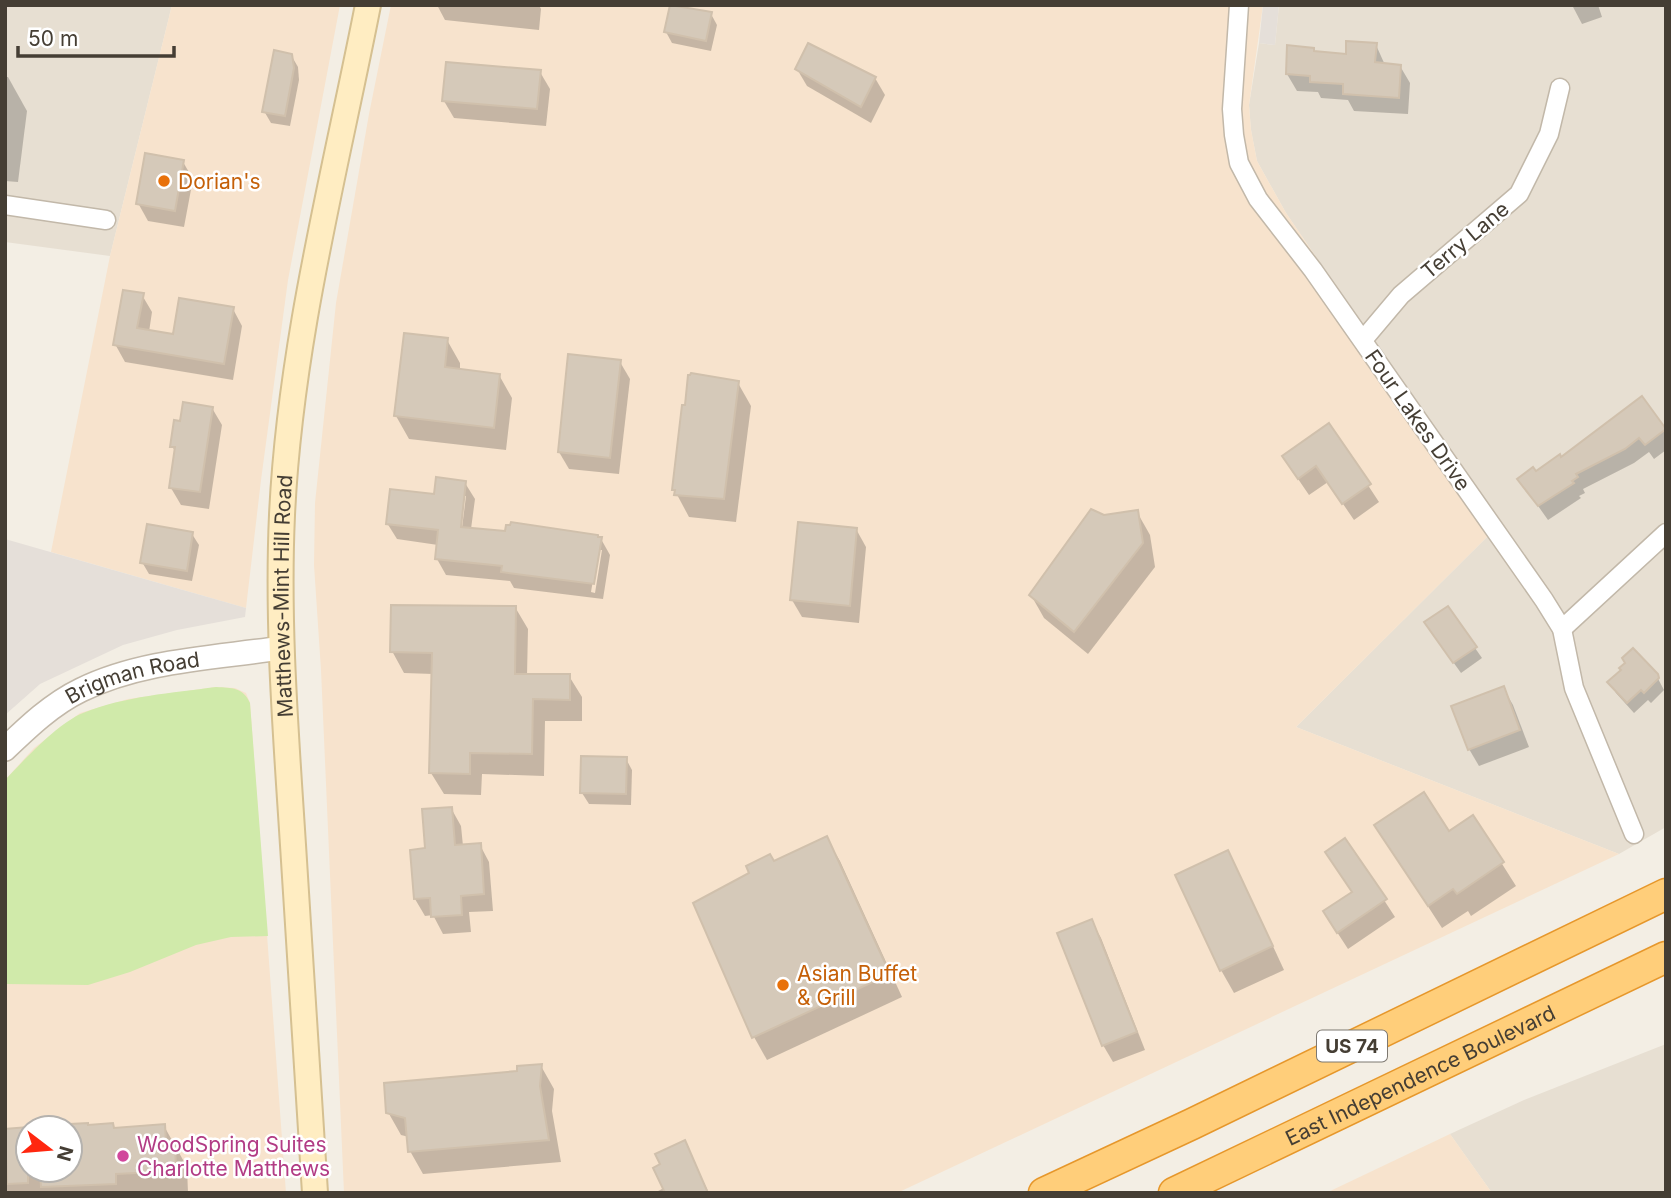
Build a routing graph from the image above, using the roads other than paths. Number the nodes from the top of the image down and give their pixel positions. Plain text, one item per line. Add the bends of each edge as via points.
1 (368, 5) edge
2 (1239, 5) edge
3 (1560, 88) dead end
4 (5, 205) edge
5 (106, 220) dead end
6 (1363, 340) junction
7 (1666, 533) edge
8 (1562, 629) junction
9 (281, 648) junction
10 (5, 749) edge
11 (1634, 834) dead end
12 (1664, 895) edge
13 (1666, 960) edge
14 (315, 1193) edge
15 (1044, 1193) edge
16 (1174, 1193) edge

1 - 9 main road, Matthews-Mint Hill Road via 295,389 282,512
2 - 6 street, Four Lakes Drive via 1232,109 1240,163 1258,200
3 - 6 street, Terry Lane via 1549,134 1519,194 1401,295
4 - 5 street
6 - 8 street, Four Lakes Drive
7 - 8 street
8 - 11 street, Four Lakes Drive via 1574,688
9 - 10 street, Brigman Road via 156,666 108,679 51,708
9 - 14 main road, Matthews-Mint Hill Road
12 - 15 highway, US 74
13 - 16 highway, East Independence Boulevard / US 74

